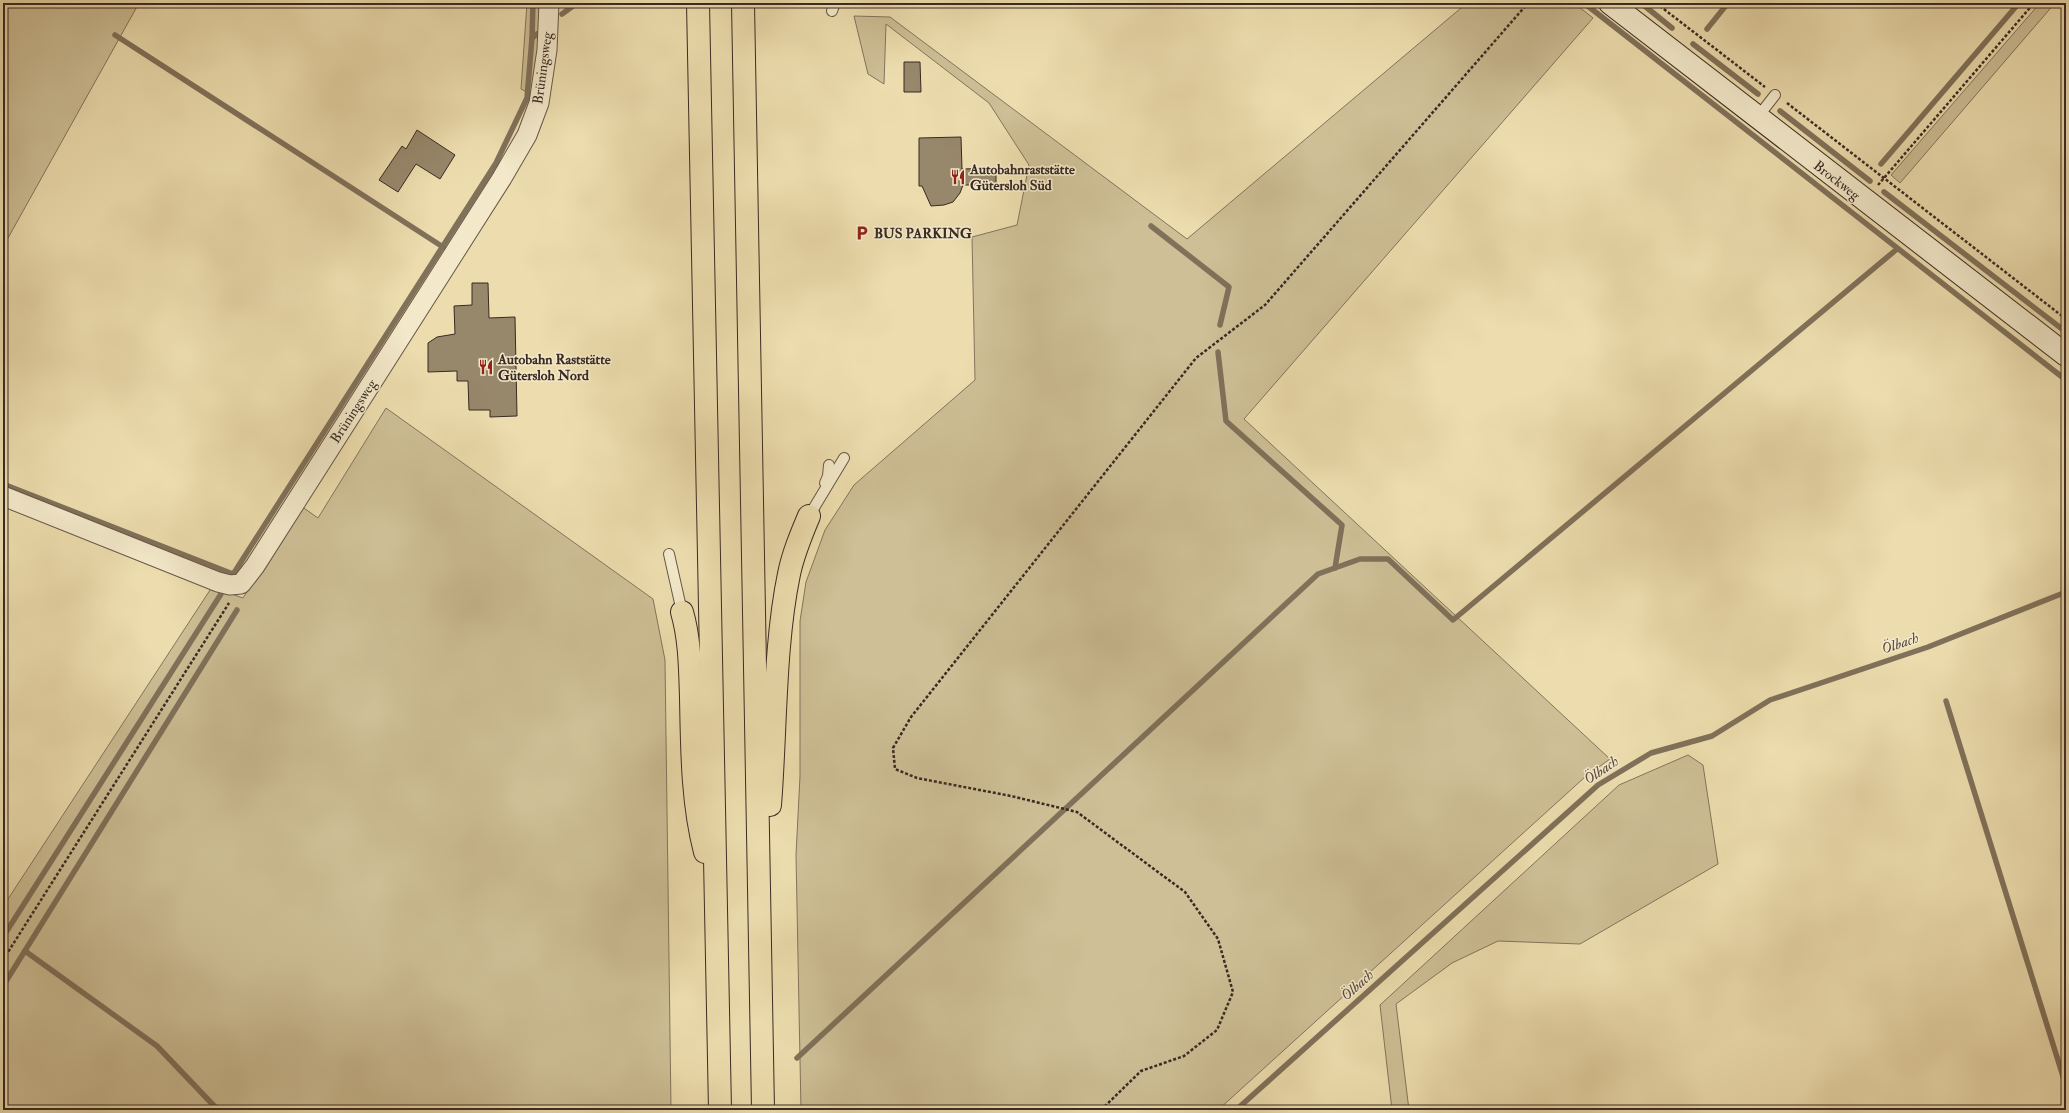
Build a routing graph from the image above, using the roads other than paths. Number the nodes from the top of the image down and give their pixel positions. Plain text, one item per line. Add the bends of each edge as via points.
1 (549, 3) edge
2 (698, 3) edge
3 (743, 3) edge
4 (1610, 3) edge
5 (1775, 95) road end
6 (1757, 118) junction
7 (2066, 355) edge
8 (844, 458) dead end
9 (829, 464) dead end
10 (3, 496) edge
11 (812, 510) junction
12 (670, 554) dead end
13 (682, 612) joint
14 (759, 895) junction
15 (716, 896) junction
16 (720, 1110) edge
17 (763, 1110) edge

1 - 10 street, Brüningsweg via 547,50 540,103 527,135 393,351 242,584 230,586 218,582
2 - 15 highway
3 - 14 highway
4 - 6 street, Brockweg
5 - 6 lane
6 - 7 street, Brockweg
8 - 11 lane
9 - 11 lane via 828,476
11 - 14 highway via 789,573 780,653 769,827
12 - 13 lane
13 - 15 highway via 690,655 696,809
14 - 17 highway
15 - 16 highway

